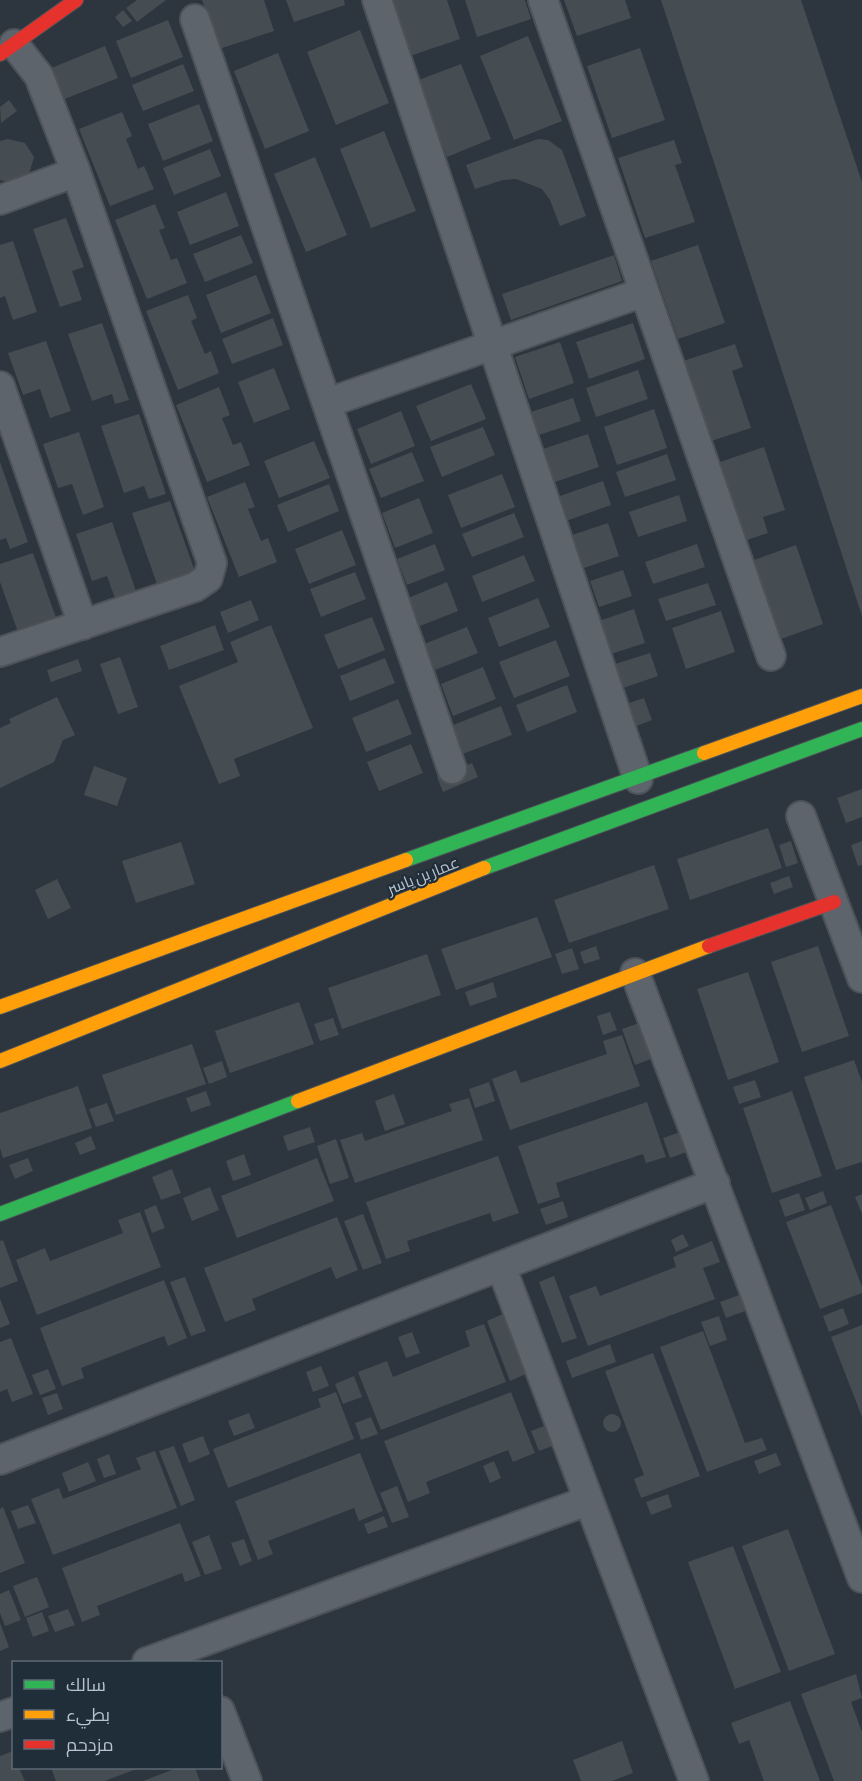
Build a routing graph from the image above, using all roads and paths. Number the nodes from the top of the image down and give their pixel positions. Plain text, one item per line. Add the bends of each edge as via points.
1 (76, 0) edge
2 (377, 0) edge
3 (543, 0) edge
4 (195, 19) dead end
5 (7, 49) edge
6 (76, 172) junction
7 (0, 200) edge
8 (644, 292) junction
9 (492, 343) junction
10 (0, 386) edge
11 (327, 403) junction
12 (83, 625) junction
13 (0, 652) edge
14 (771, 656) dead end
15 (862, 696) edge
16 (862, 729) edge
17 (452, 769) dead end
18 (638, 778) junction
19 (801, 816) dead end
20 (629, 830) dead end
21 (552, 841) junction
22 (834, 902) junction
23 (634, 973) junction
24 (862, 978) edge
25 (0, 1007) edge
26 (0, 1061) edge
27 (715, 1184) junction
28 (0, 1214) edge
29 (501, 1266) junction
30 (0, 1460) edge
31 (587, 1500) junction
32 (862, 1578) edge
33 (199, 1654) edge
34 (154, 1661) edge
35 (222, 1716) edge
36 (248, 1781) edge
37 (694, 1781) edge

1 - 5 street
2 - 9 street
3 - 8 street
4 - 11 street
5 - 6 street via 39,76
6 - 7 street
6 - 12 street via 212,563 202,584
8 - 9 street
8 - 14 street
9 - 11 street
9 - 18 street
10 - 12 street
11 - 17 street
12 - 13 street
15 - 18 street, عمار بن ياسر
16 - 21 street, عمار بن ياسر
18 - 25 street, عمار بن ياسر
19 - 22 street
20 - 21 street
21 - 26 street, عمار بن ياسر
22 - 23 street
22 - 24 street
23 - 27 street
23 - 28 street
27 - 29 street
27 - 32 street
29 - 30 street
29 - 31 street
31 - 33 street
31 - 37 street
33 - 34 street
35 - 36 street

